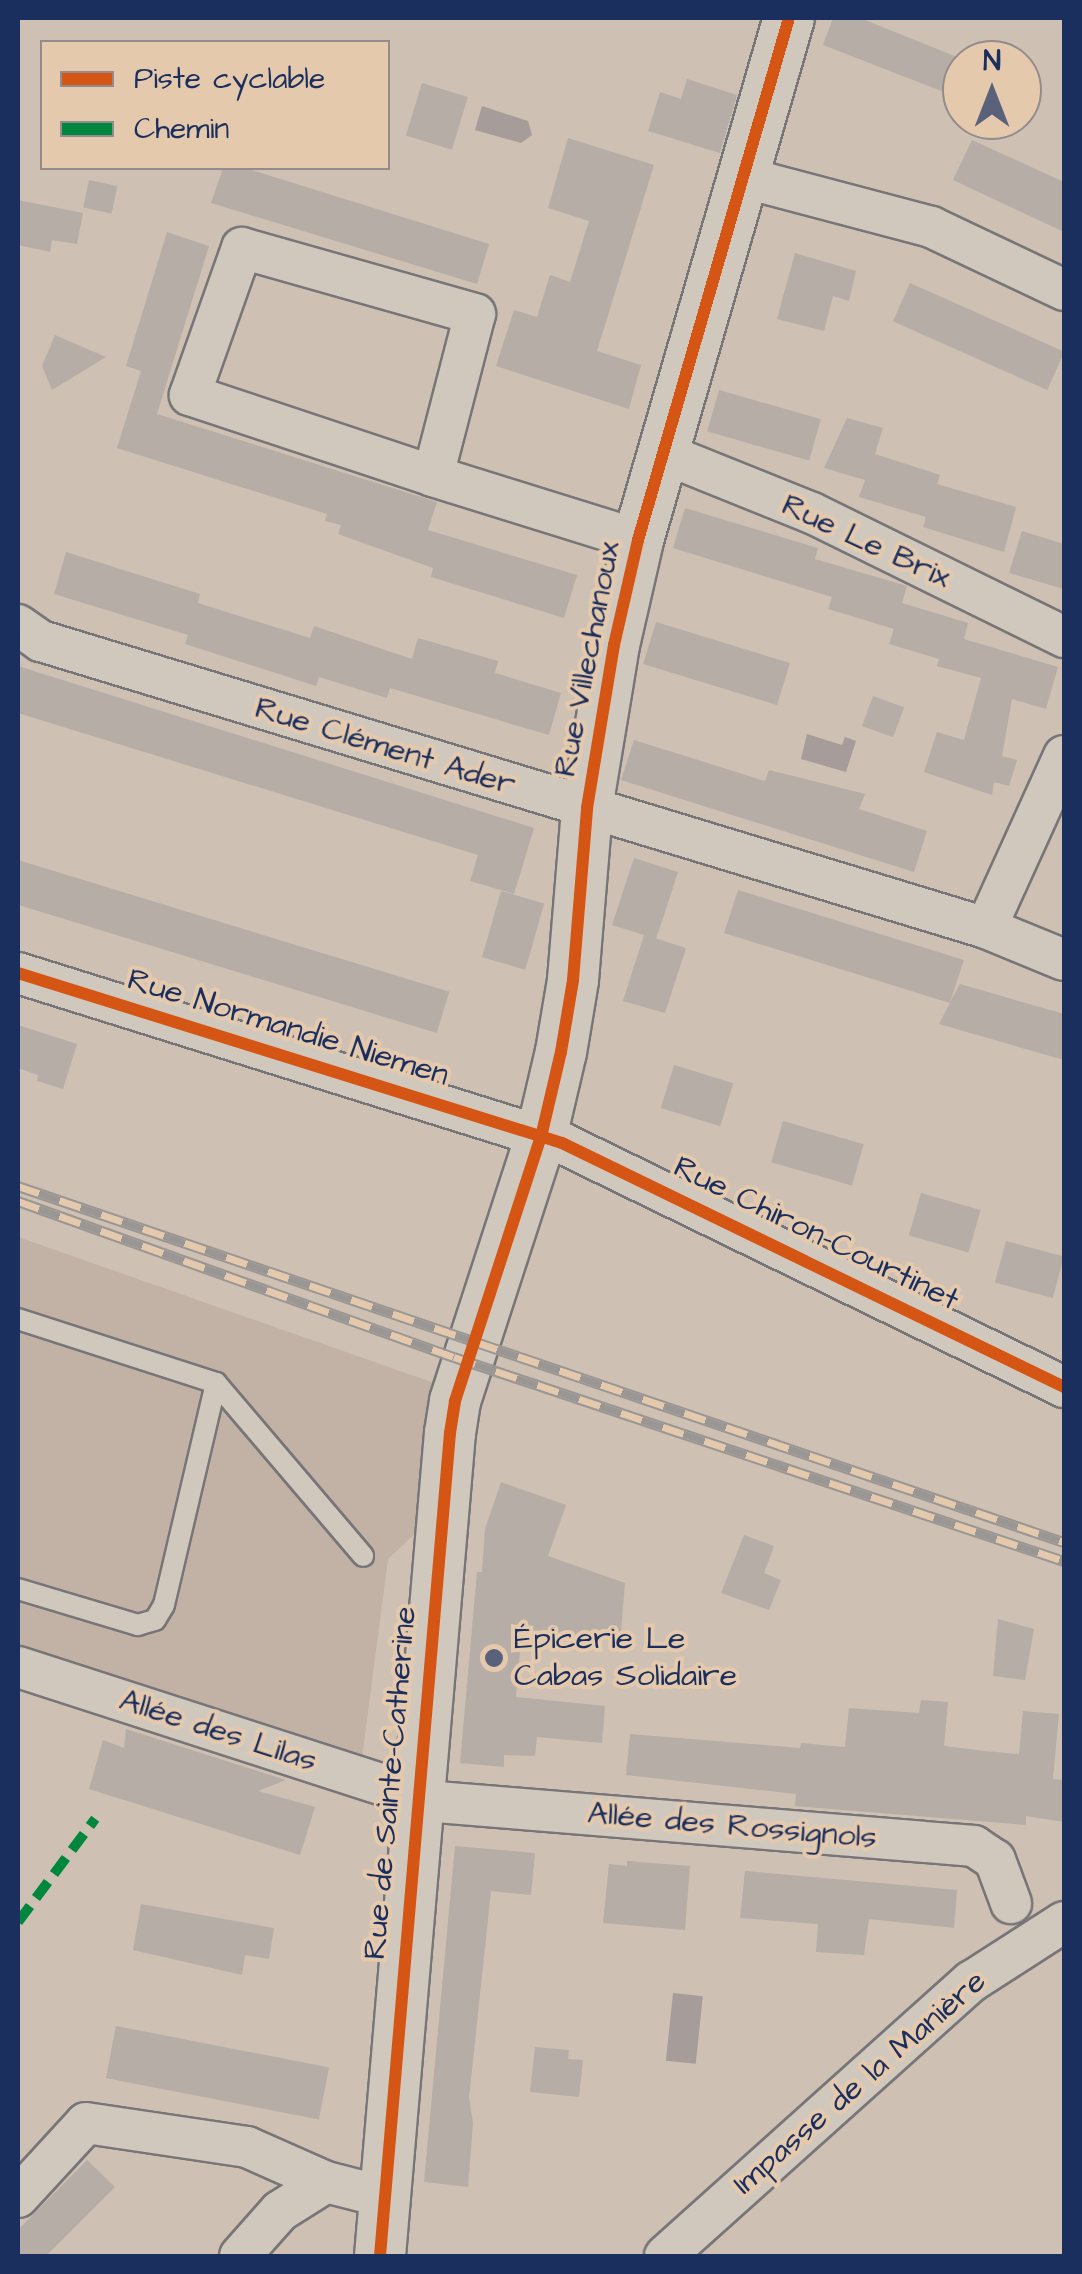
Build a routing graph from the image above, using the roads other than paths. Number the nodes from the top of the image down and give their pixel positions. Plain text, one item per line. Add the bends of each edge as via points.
1 (789, 18) edge
2 (742, 178) junction
3 (1064, 290) edge
4 (665, 454) junction
5 (433, 476) junction
6 (638, 540) junction
7 (18, 624) edge
8 (1064, 637) edge
9 (1064, 756) edge
10 (587, 808) junction
11 (986, 928) junction
12 (1064, 960) edge
13 (18, 973) edge
14 (541, 1136) junction
15 (482, 1318) joint
16 (18, 1320) edge
17 (216, 1383) junction
18 (1064, 1387) edge
19 (363, 1556) dead end
20 (18, 1589) edge
21 (18, 1669) edge
22 (418, 1798) junction
23 (1012, 1903) dead end
24 (1064, 1922) edge
25 (326, 2182) junction
26 (18, 2197) edge
27 (386, 2197) junction
28 (240, 2256) edge
29 (380, 2256) edge
30 (665, 2256) edge

1 - 2 street, Rue Villechanoux
2 - 3 street via 932,227
2 - 4 street, Rue Villechanoux
4 - 6 street, Rue Villechanoux
4 - 8 street, Rue Le Brix via 812,514
5 - 5 street via 190,395 242,248 475,314
5 - 6 street
6 - 10 street, Rue Villechanoux
7 - 10 street, Rue Clément Ader via 41,641
9 - 11 street
10 - 11 street, Rue Clément Ader
10 - 14 street, Rue Villechanoux via 573,980
11 - 12 street, Rue Clément Ader
13 - 14 street, Rue Normandie Niemen
14 - 15 street, Rue Villechanoux
14 - 18 street, Rue Chiron-Courtinet via 672,1193
15 - 22 street, Rue de Sainte-Catherine via 450,1433
16 - 17 lane
17 - 19 lane
17 - 20 lane via 155,1620 138,1625
21 - 22 street, Allée des Lilas
22 - 23 street, Allée des Rossignols via 974,1846 995,1860
22 - 27 street, Rue de Sainte-Catherine
24 - 30 street, Impasse de la Manière via 972,1981
25 - 26 street via 247,2147 86,2122
25 - 27 street
25 - 28 street via 280,2211
27 - 29 street, Rue de Sainte-Catherine

